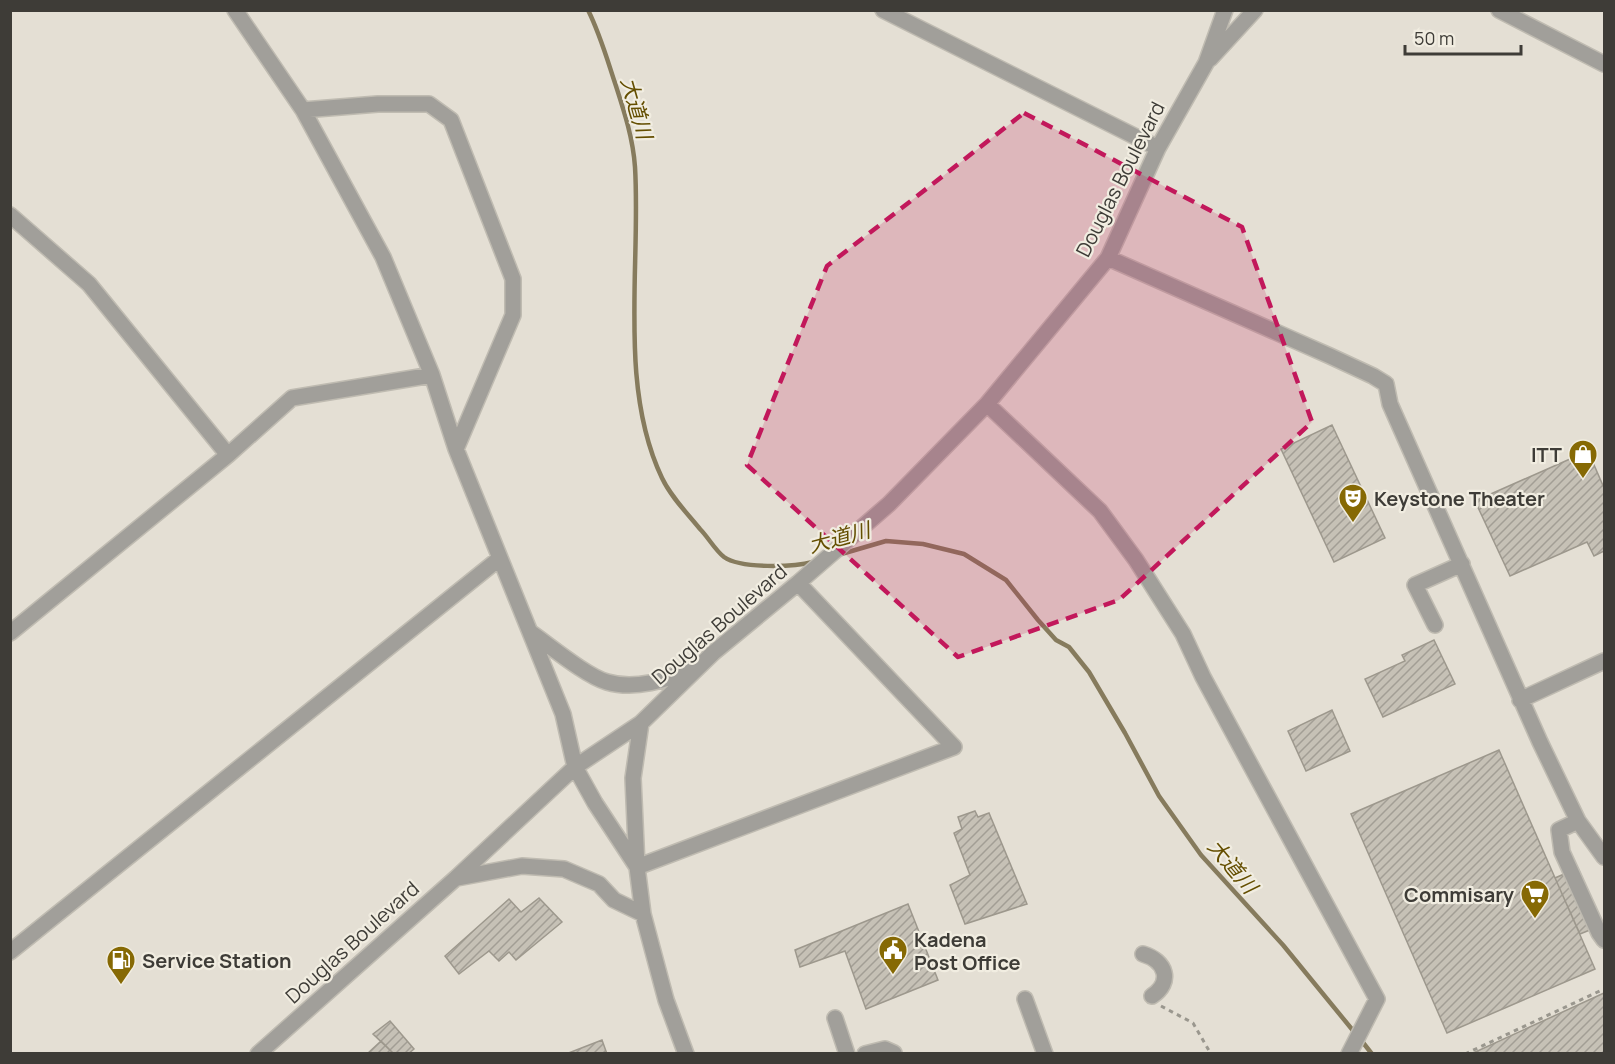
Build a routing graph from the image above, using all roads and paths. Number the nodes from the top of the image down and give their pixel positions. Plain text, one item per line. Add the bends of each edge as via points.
1 (235, 10) edge
2 (883, 10) edge
3 (1225, 10) edge
4 (1255, 10) edge
5 (1499, 10) edge
6 (1206, 63) junction
7 (1605, 64) edge
8 (303, 110) junction
9 (1158, 148) junction
10 (10, 215) edge
11 (1108, 258) junction
12 (432, 375) junction
13 (987, 404) junction
14 (456, 449) junction
15 (228, 455) junction
16 (500, 558) junction
17 (1462, 564) junction
18 (798, 583) junction
19 (1435, 625) dead end
20 (530, 632) junction
21 (10, 633) edge
22 (713, 653) junction
23 (1605, 661) edge
24 (1520, 700) junction
25 (641, 723) junction
26 (575, 767) junction
27 (1578, 821) junction
28 (1605, 856) edge
29 (637, 867) junction
30 (456, 878) junction
31 (643, 914) junction
32 (1605, 940) edge
33 (10, 952) edge
34 (1143, 954) dead end
35 (1605, 989) edge
36 (1025, 999) dead end
37 (1153, 999) joint
38 (835, 1018) dead end
39 (258, 1053) edge
40 (686, 1053) edge
41 (847, 1053) edge
42 (866, 1053) edge
43 (894, 1053) edge
44 (1045, 1053) edge
45 (1211, 1053) edge
46 (1349, 1053) edge
47 (1465, 1053) edge

1 - 8 street
2 - 9 street
3 - 6 street, Douglas Boulevard
4 - 6 street
5 - 7 street
6 - 9 street, Douglas Boulevard
8 - 12 street via 383,257
8 - 14 street via 429,104 451,120 513,279 513,315
9 - 11 street, Douglas Boulevard
10 - 15 street via 89,284
11 - 13 street, Douglas Boulevard
11 - 17 street via 1386,384 1390,404
12 - 14 street
12 - 15 street via 291,398
13 - 18 street, Douglas Boulevard via 889,504
13 - 46 street via 1100,511 1183,634 1377,999
14 - 16 street
15 - 21 street
16 - 20 street
16 - 33 street
17 - 19 street via 1415,585
17 - 24 street
18 - 22 street, Douglas Boulevard
18 - 29 street via 954,747
20 - 22 street via 606,682 630,685 673,678
20 - 26 street via 563,714
22 - 25 street, Douglas Boulevard
23 - 24 street
24 - 27 street
25 - 26 street, Douglas Boulevard
25 - 29 street via 633,778
26 - 29 street
26 - 30 street, Douglas Boulevard
27 - 28 street
27 - 32 street via 1559,830 1562,852
29 - 31 street
30 - 31 street via 522,866 564,868 599,884 614,900
30 - 39 street, Douglas Boulevard
31 - 40 street via 666,1000
34 - 37 street via 1159,961 1163,968 1160,991
35 - 47 path
36 - 44 street
37 - 45 path via 1193,1023
38 - 41 street
42 - 43 street via 885,1049

